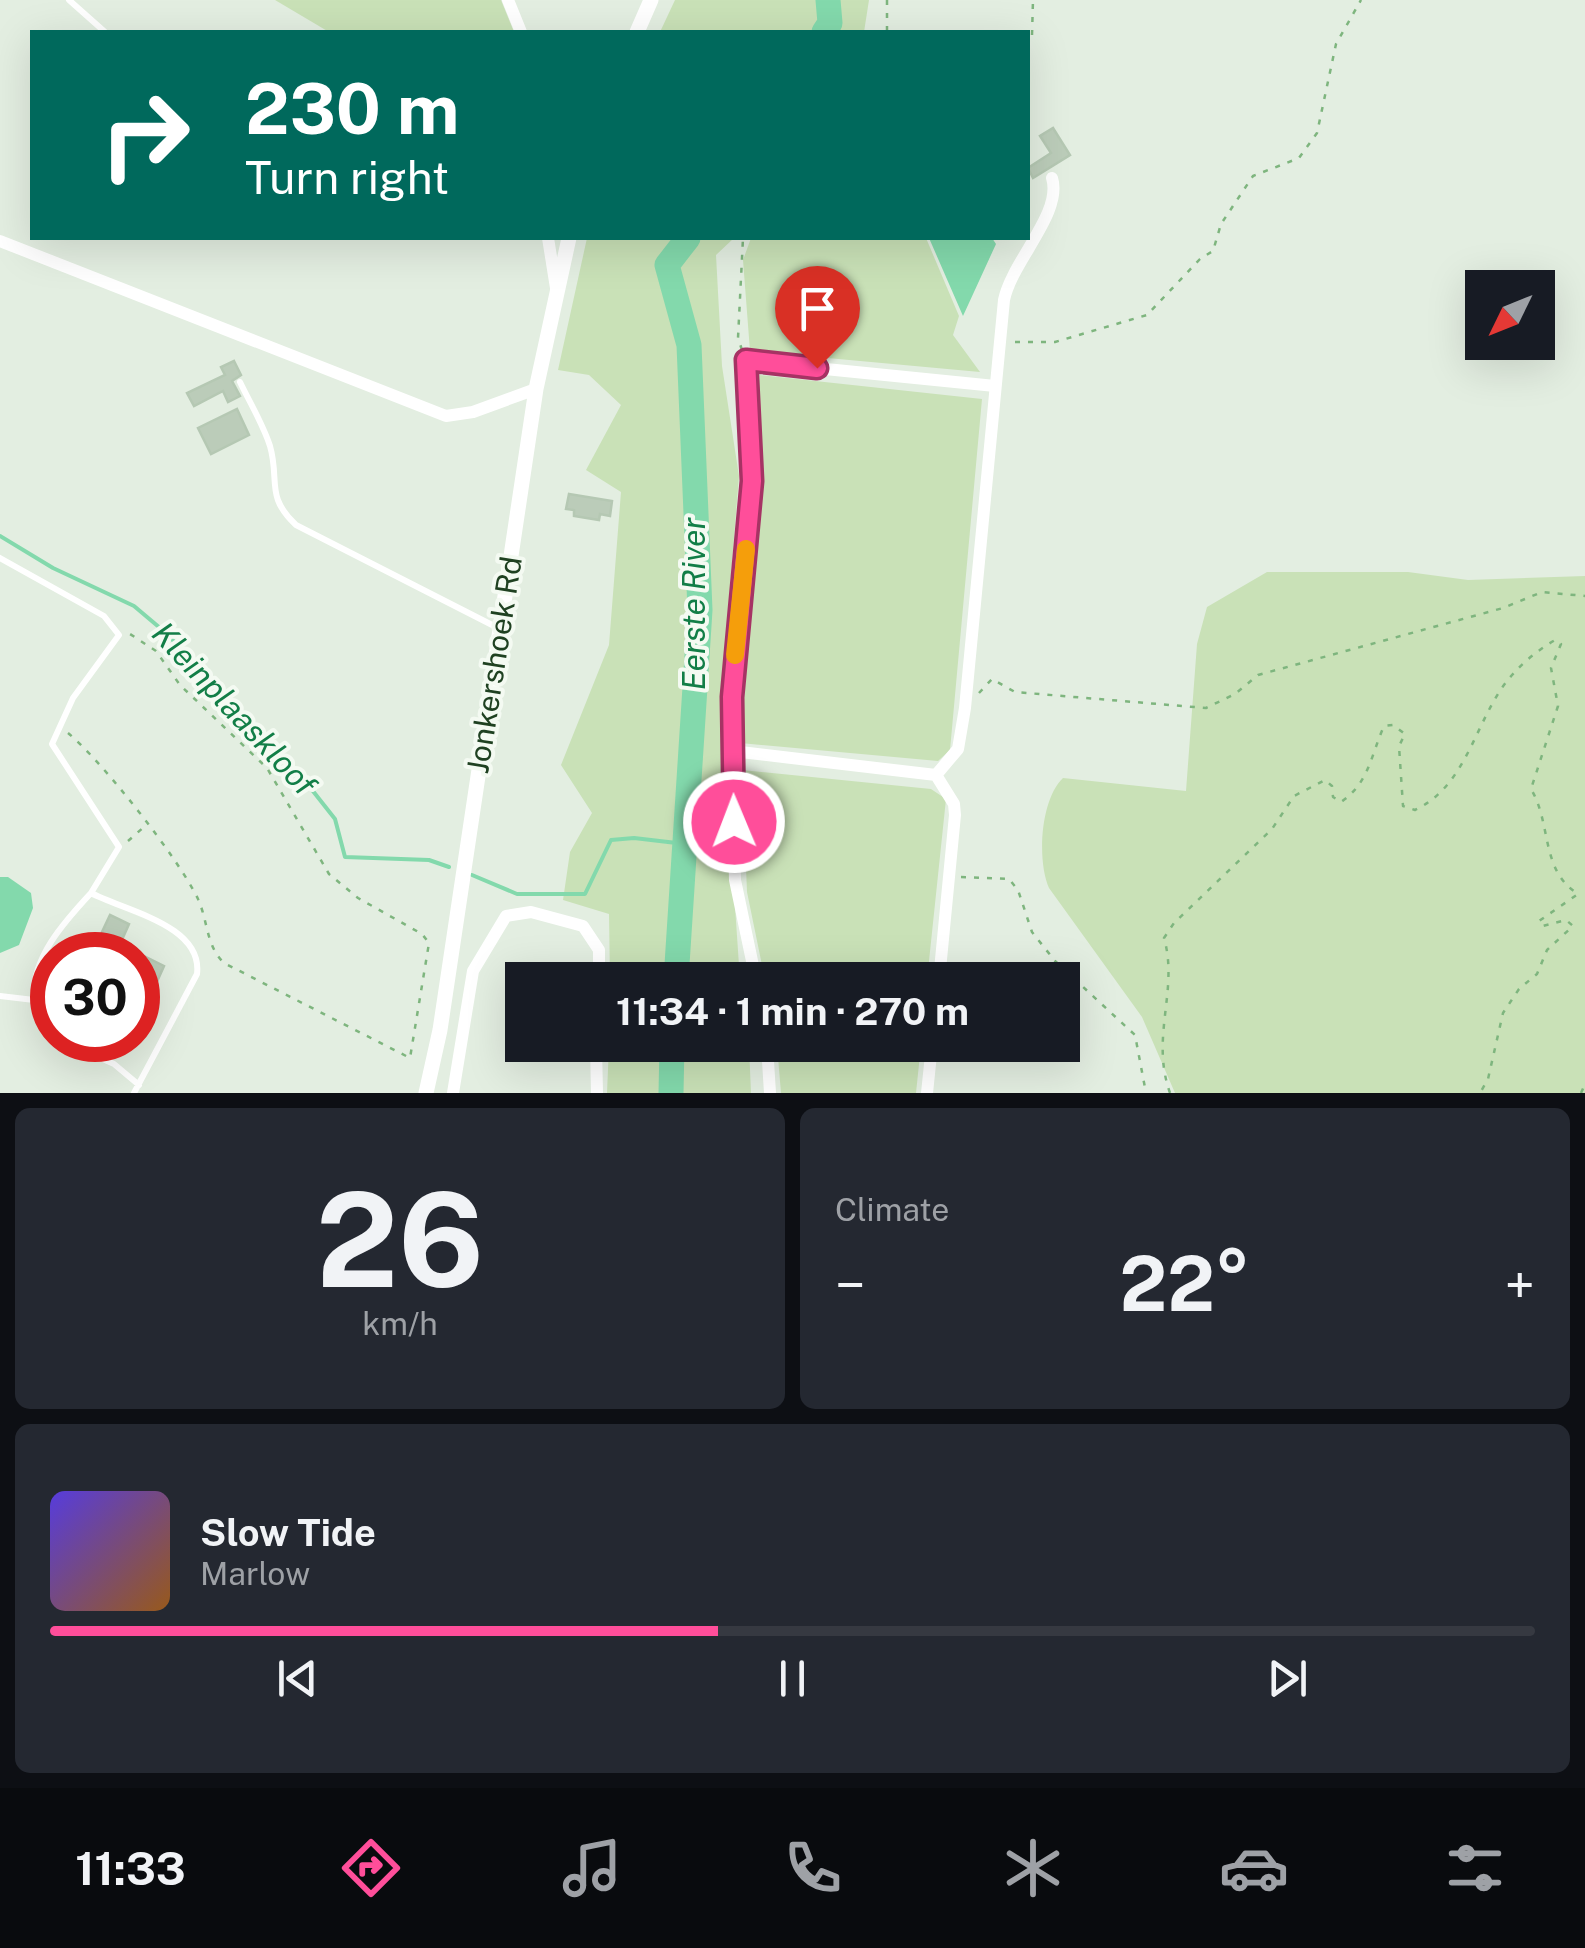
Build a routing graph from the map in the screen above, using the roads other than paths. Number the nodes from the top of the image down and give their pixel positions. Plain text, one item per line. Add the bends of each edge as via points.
1 (69, 0) edge
2 (508, 0) edge
3 (651, 0) edge
4 (102, 30) edge
5 (520, 30) edge
6 (638, 30) edge
7 (1052, 178) dead end
8 (0, 240) edge
9 (548, 240) edge
10 (568, 240) edge
11 (556, 288) junction
12 (240, 382) dead end
13 (994, 386) junction
14 (536, 388) junction
15 (0, 558) edge
16 (501, 630) junction
17 (732, 752) junction
18 (936, 775) junction
19 (90, 893) junction
20 (60, 932) edge
21 (599, 962) edge
22 (752, 962) edge
23 (941, 962) edge
24 (0, 996) edge
25 (30, 1000) edge
26 (110, 1062) edge
27 (596, 1062) edge
28 (768, 1062) edge
29 (930, 1062) edge
30 (139, 1084) junction
31 (134, 1093) edge
32 (426, 1093) edge
33 (454, 1093) edge
34 (597, 1093) edge
35 (770, 1093) edge
36 (927, 1093) edge

1 - 4 lane
2 - 5 street
3 - 6 street
7 - 13 street via 1053,205 1007,284
8 - 14 street via 446,416
9 - 11 street
10 - 11 street, Jonkershoek Rd
11 - 14 street, Jonkershoek Rd
12 - 16 lane via 269,443 274,496 296,525
13 - 17 street via 746,360 752,481
13 - 18 street via 965,708 958,749
14 - 16 street, Jonkershoek Rd
15 - 19 lane via 104,616 118,635 52,744 119,847
16 - 32 street, Jonkershoek Rd
17 - 18 street
17 - 22 street via 735,880
18 - 23 street via 954,804
19 - 20 lane
19 - 30 lane via 175,932 197,953 197,974
21 - 33 street via 599,950 583,926 531,912 506,916 473,971
24 - 25 lane
26 - 30 lane
27 - 34 street
28 - 35 street
29 - 36 street
30 - 31 lane

